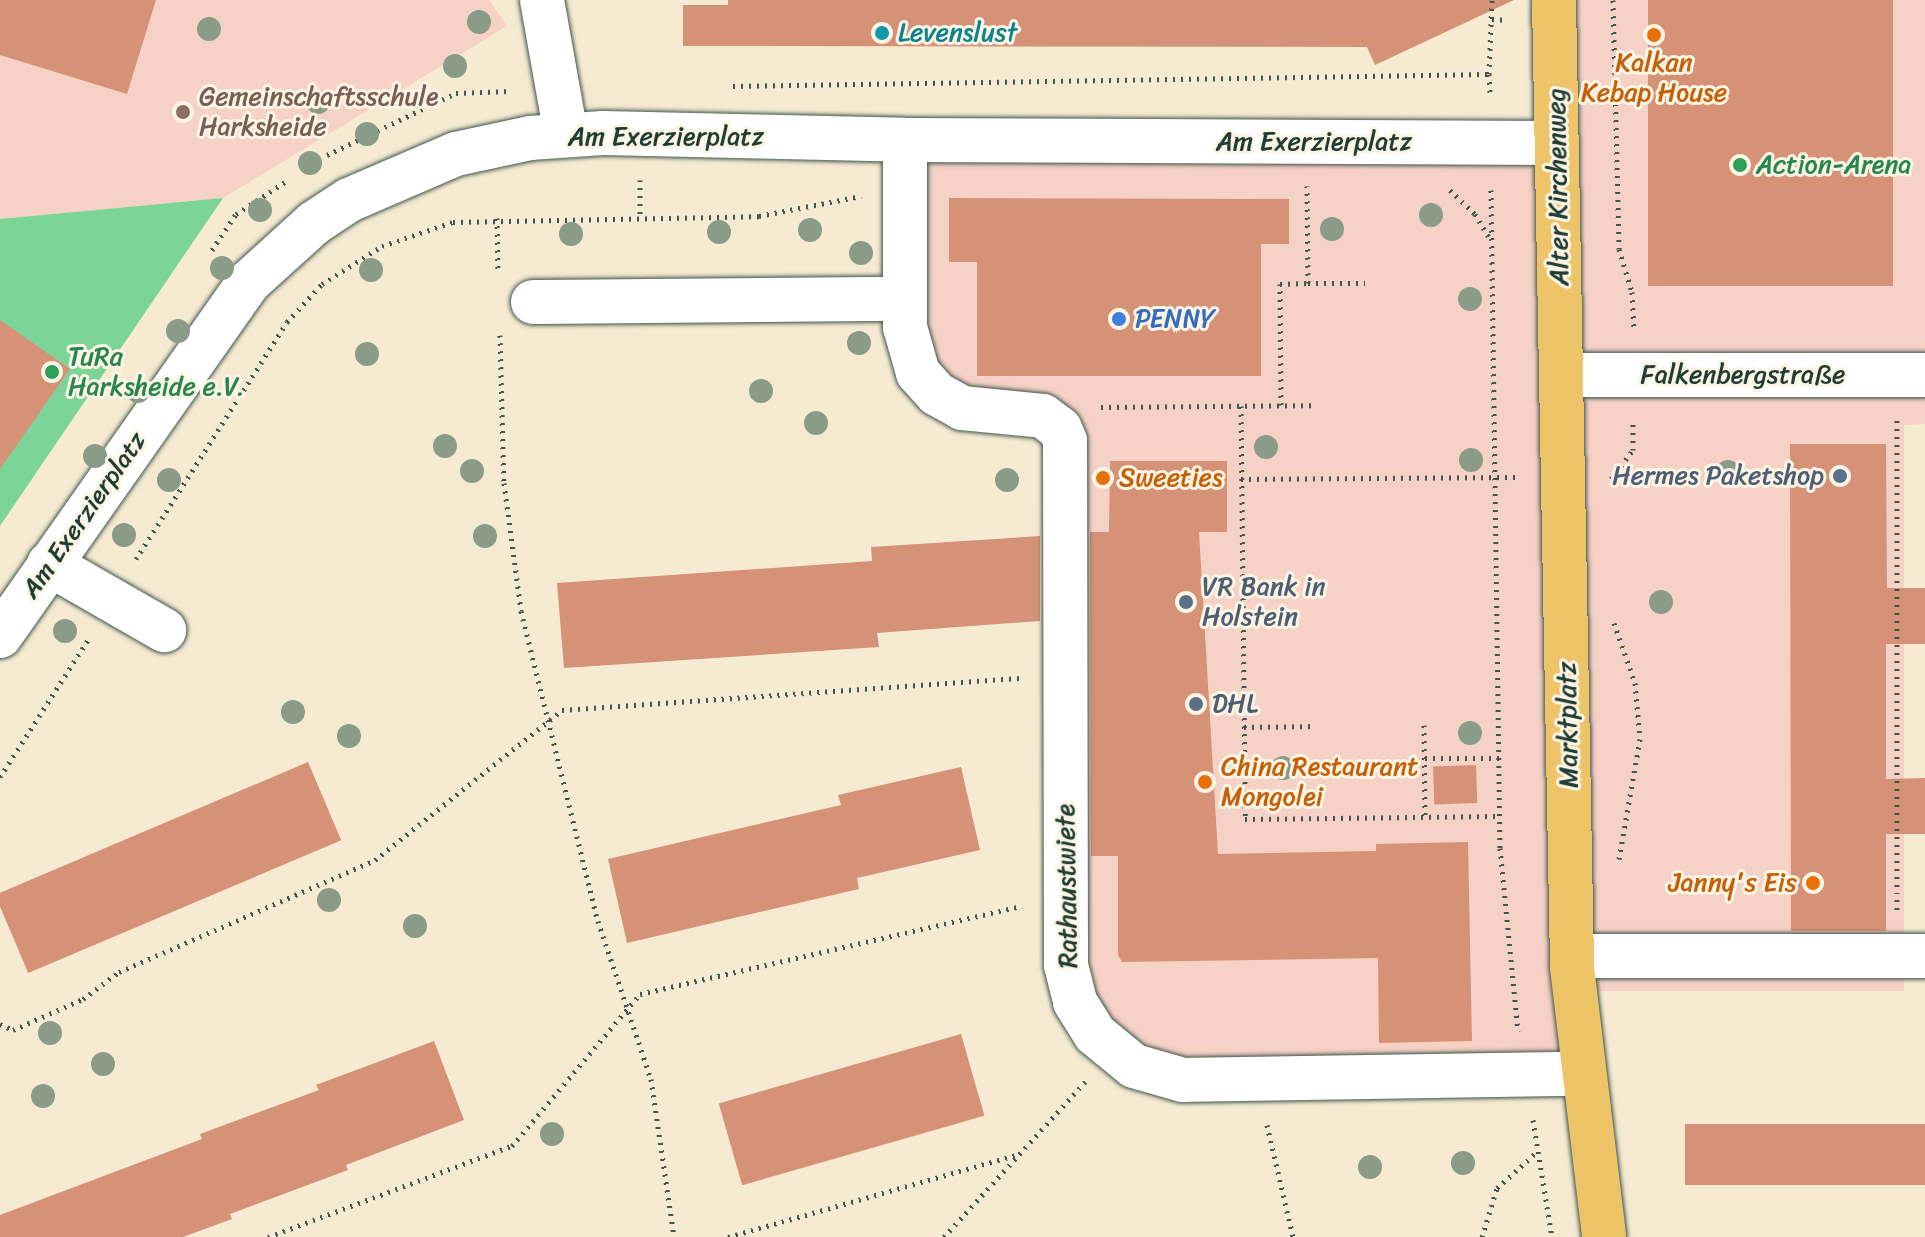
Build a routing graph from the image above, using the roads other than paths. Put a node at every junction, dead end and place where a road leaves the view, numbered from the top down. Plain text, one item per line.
1 (542, 0) edge
2 (1554, 0) edge
3 (566, 135) junction
4 (905, 140) junction
5 (1557, 143) junction
6 (905, 299) junction
7 (510, 303) road end
8 (1561, 375) junction
9 (1911, 375) edge
10 (49, 564) junction
11 (164, 630) dead end
12 (0, 636) edge
13 (1572, 956) junction
14 (1911, 956) edge
15 (1584, 1074) junction
16 (1604, 1237) edge

1 - 3 street
2 - 5 main road, Alter Kirchenweg
3 - 4 street, Am Exerzierplatz
3 - 10 street, Am Exerzierplatz
4 - 5 street, Am Exerzierplatz
4 - 6 street
5 - 8 main road, Alter Kirchenweg
6 - 7 street
6 - 15 street, Rathaustwiete
8 - 9 street, Falkenbergstraße
8 - 13 main road, Marktplatz
10 - 11 street
10 - 12 street, Am Exerzierplatz
13 - 14 street
13 - 15 main road, Marktplatz
15 - 16 main road, Marktplatz

